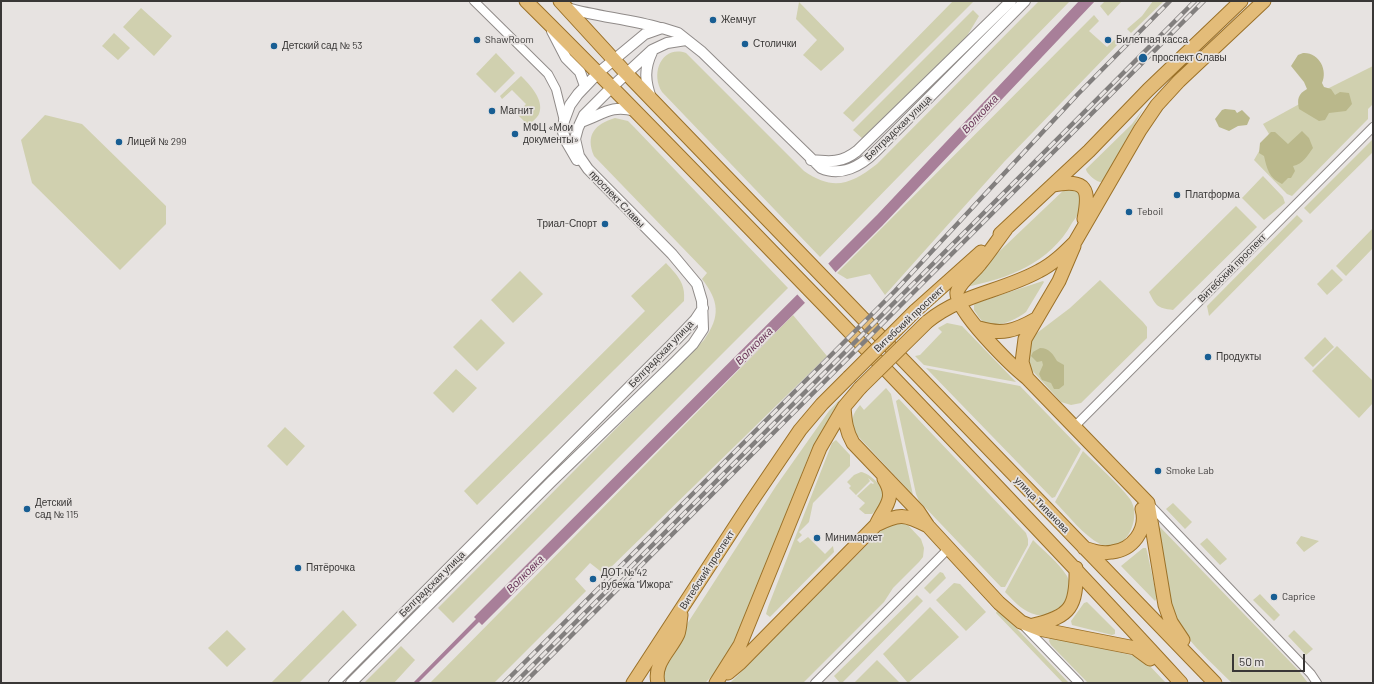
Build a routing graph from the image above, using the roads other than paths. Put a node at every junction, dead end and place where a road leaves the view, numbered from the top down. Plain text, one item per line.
1 (474, 1) edge
2 (526, 1) edge
3 (1010, 1) edge
4 (1025, 1) edge
5 (1241, 1) edge
6 (1264, 1) edge
7 (563, 5) edge
8 (549, 24) junction
9 (662, 28) junction
10 (686, 40) junction
11 (652, 50) junction
12 (614, 61) junction
13 (598, 73) junction
14 (626, 73) junction
15 (585, 86) junction
16 (612, 87) junction
17 (651, 99) junction
18 (570, 105) junction
19 (638, 112) junction
20 (583, 119) junction
21 (564, 121) junction
22 (1373, 127) edge
23 (811, 160) junction
24 (588, 169) junction
25 (1053, 184) junction
26 (1006, 229) junction
27 (1083, 229) junction
28 (1075, 242) junction
29 (958, 302) junction
30 (703, 308) junction
31 (1036, 319) junction
32 (979, 328) junction
33 (1027, 378) junction
34 (844, 407) junction
35 (1074, 427) junction
36 (878, 469) junction
37 (1142, 498) junction
38 (876, 525) junction
39 (928, 526) junction
40 (949, 548) junction
41 (1084, 548) junction
42 (1076, 568) junction
43 (682, 609) junction
44 (1027, 626) junction
45 (1203, 671) junction
46 (718, 681) edge
47 (334, 683) edge
48 (351, 683) edge
49 (633, 683) edge
50 (658, 683) edge
51 (815, 683) edge
52 (1079, 683) edge
53 (1172, 683) edge
54 (1181, 683) edge
55 (1215, 683) edge
56 (1317, 683) edge

1 - 21 street
2 - 8 main road
3 - 23 street, Белградская улица
4 - 23 street, Белградская улица
5 - 25 main road, Витебский проспект
6 - 27 main road, Витебский проспект
7 - 9 street
7 - 12 main road
8 - 13 main road
8 - 15 street
9 - 10 street
9 - 12 street
10 - 11 street, проспект Славы
10 - 23 street
11 - 14 street, проспект Славы
11 - 17 street
12 - 13 street
12 - 14 main road
13 - 15 street
13 - 16 main road
14 - 16 street, проспект Славы
14 - 17 main road
15 - 18 street
16 - 19 main road
16 - 20 street, проспект Славы
17 - 41 main road, улица Типанова
18 - 20 street
18 - 21 street
19 - 20 street
19 - 42 main road, улица Типанова
20 - 24 street, проспект Славы
21 - 24 street
22 - 35 street, Витебский проспект
24 - 30 street, проспект Славы
25 - 26 main road, Витебский проспект
25 - 27 main road
26 - 29 main road
26 - 43 main road, Витебский проспект, bridge
27 - 28 main road, Витебский проспект
28 - 29 main road, Витебский проспект
28 - 31 main road
29 - 32 main road
29 - 34 main road, Витебский проспект, bridge
30 - 47 street, Белградская улица
30 - 48 street, Белградская улица
31 - 32 main road
31 - 33 main road
32 - 33 main road
33 - 35 main road
34 - 36 main road
34 - 46 main road, Витебский проспект
35 - 37 main road
36 - 38 main road
36 - 39 main road
37 - 41 main road
37 - 45 main road
37 - 56 street
38 - 39 main road
38 - 46 main road
39 - 40 main road
40 - 44 main road
40 - 51 street
41 - 45 main road, улица Типанова
42 - 44 main road
42 - 54 main road, улица Типанова
43 - 49 main road, Витебский проспект
43 - 50 main road
44 - 52 street
44 - 53 main road
45 - 55 main road, улица Типанова

